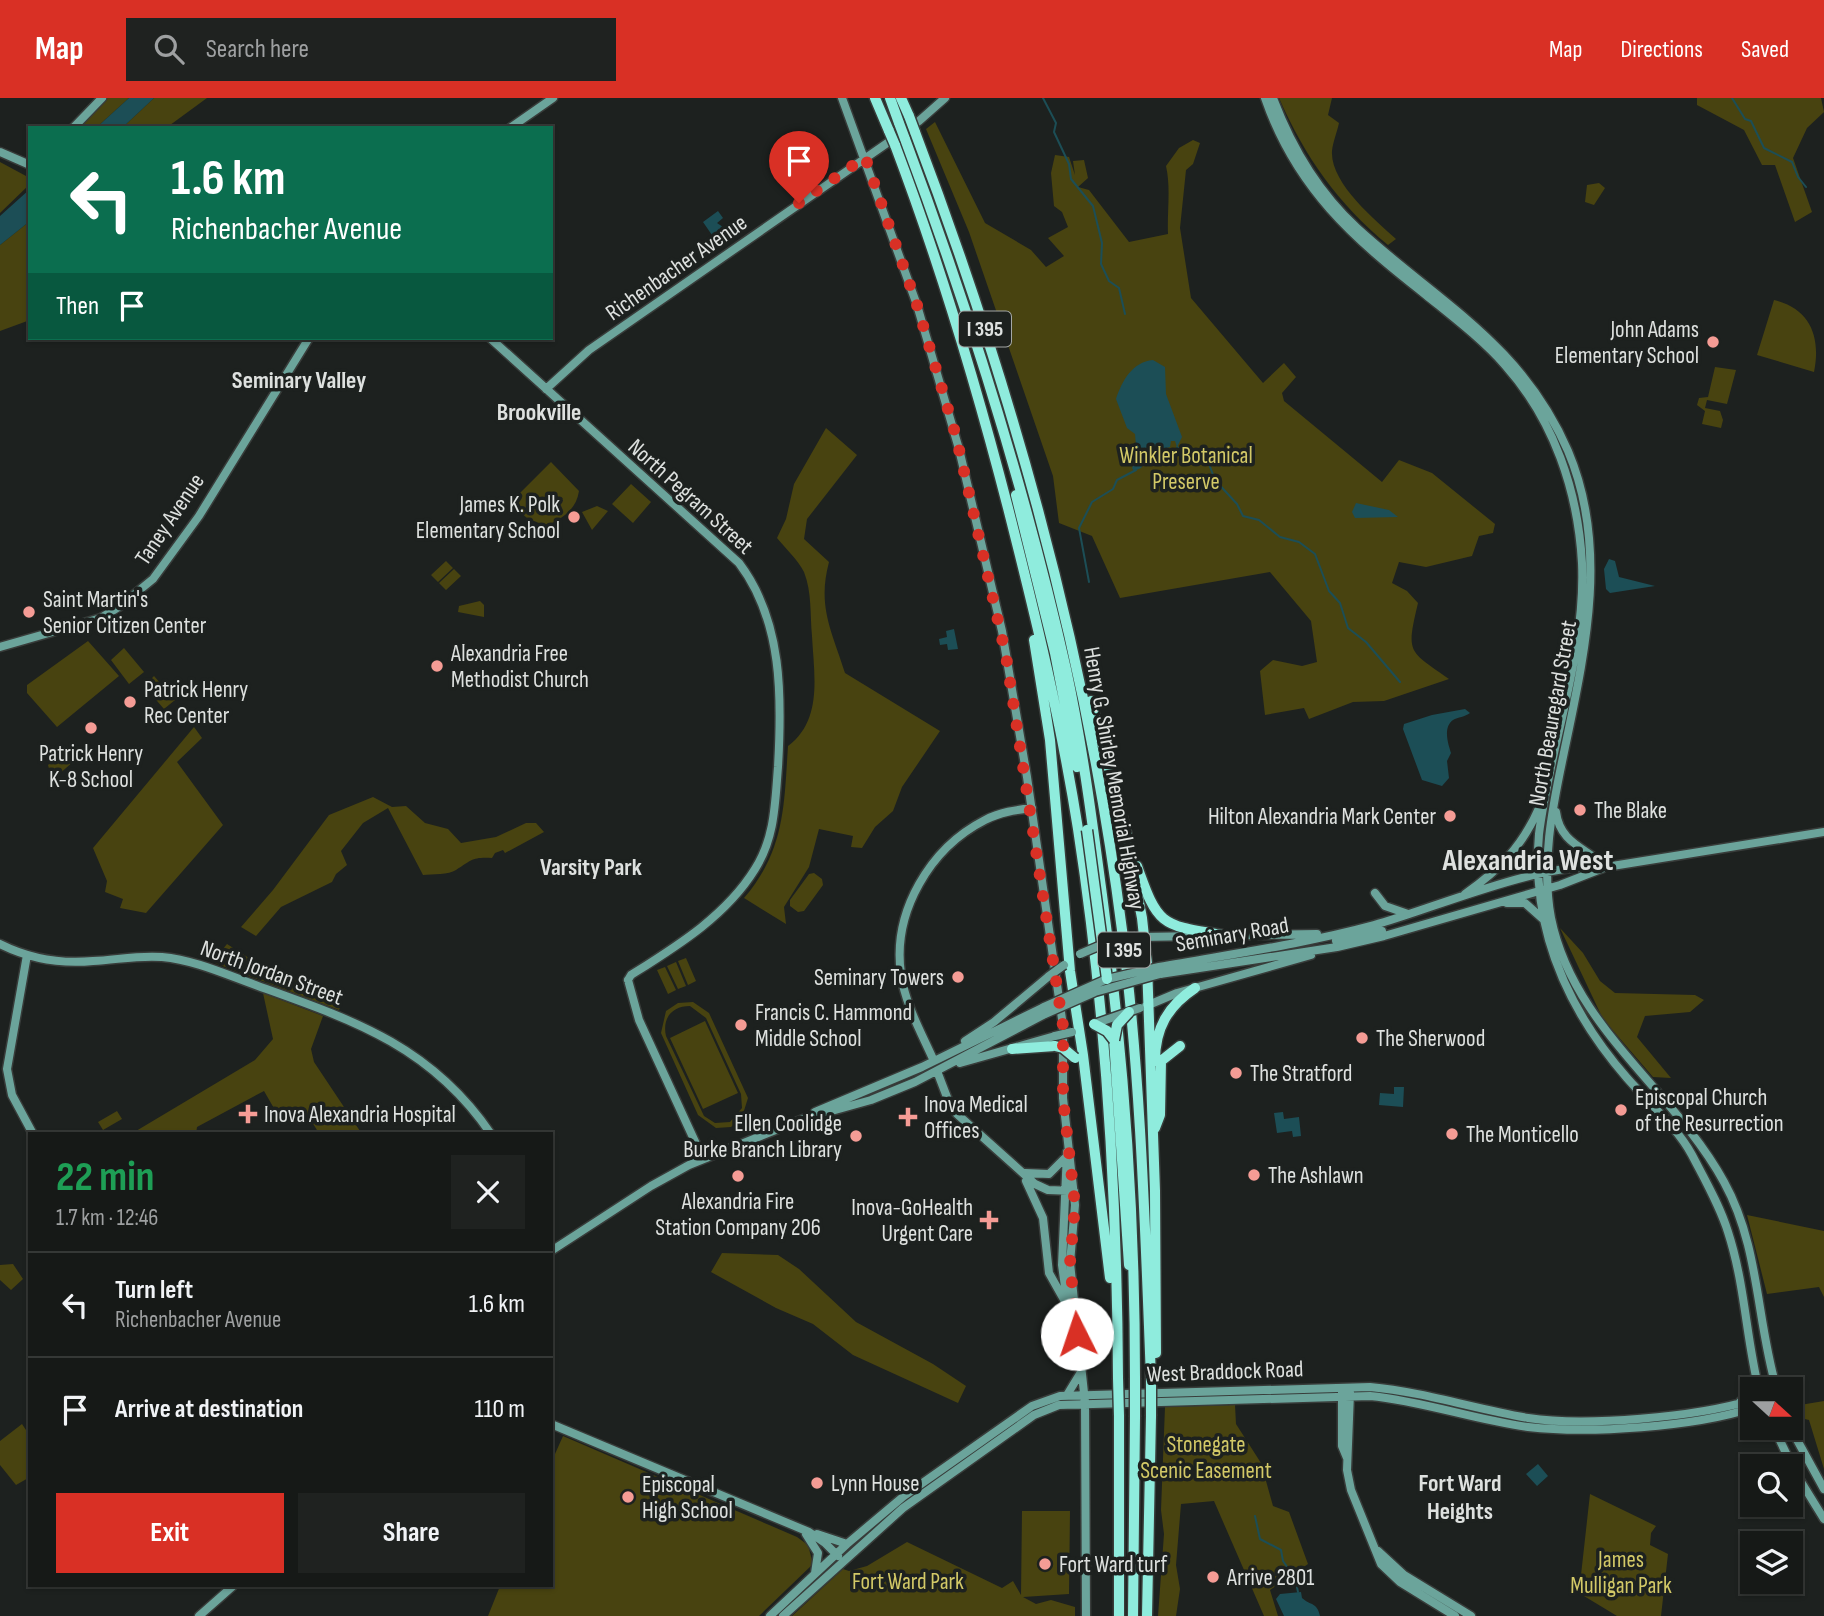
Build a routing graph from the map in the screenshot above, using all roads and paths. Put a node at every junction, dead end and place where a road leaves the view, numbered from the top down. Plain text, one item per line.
1 (102, 98) edge
2 (552, 98) edge
3 (842, 98) edge
4 (875, 98) edge
5 (890, 98) edge
6 (901, 98) edge
7 (945, 98) edge
8 (1265, 98) edge
9 (1273, 98) edge
10 (904, 119) junction
11 (75, 126) edge
12 (513, 126) edge
13 (0, 152) edge
14 (865, 157) junction
15 (28, 164) edge
16 (308, 340) edge
17 (492, 340) edge
18 (978, 342) junction
19 (547, 388) junction
20 (1045, 529) junction
21 (1020, 557) junction
22 (0, 647) edge
23 (1545, 795) junction
24 (1554, 800) junction
25 (1032, 808) junction
26 (1125, 830) junction
27 (1824, 832) edge
28 (1601, 866) junction
29 (1542, 875) junction
30 (1545, 887) junction
31 (1374, 893) dead end
32 (1459, 898) junction
33 (1469, 910) junction
34 (1408, 914) junction
35 (1543, 919) junction
36 (1382, 931) dead end
37 (1337, 933) junction
38 (1222, 935) junction
39 (1140, 937) junction
40 (0, 944) edge
41 (1337, 947) junction
42 (26, 955) junction
43 (1243, 960) junction
44 (1067, 963) junction
45 (1160, 971) junction
46 (1107, 983) junction
47 (1195, 988) junction
48 (1144, 1006) junction
49 (1045, 1010) junction
50 (1129, 1012) junction
51 (1094, 1024) junction
52 (1076, 1031) junction
53 (1114, 1040) junction
54 (1055, 1041) junction
55 (1180, 1046) dead end
56 (1012, 1049) joint
57 (930, 1062) junction
58 (937, 1070) junction
59 (834, 1107) junction
60 (1091, 1122) junction
61 (32, 1132) edge
62 (489, 1132) edge
63 (1153, 1135) junction
64 (1067, 1149) junction
65 (703, 1159) junction
66 (1020, 1172) junction
67 (1028, 1184) junction
68 (1070, 1191) junction
69 (553, 1248) edge
70 (1047, 1265) junction
71 (1066, 1266) junction
72 (1118, 1320) junction
73 (1075, 1321) junction
74 (1135, 1349) junction
75 (1754, 1368) junction
76 (1082, 1369) junction
77 (1153, 1377) junction
78 (1756, 1377) edge
79 (1774, 1377) edge
80 (1346, 1391) junction
81 (1067, 1395) junction
82 (1084, 1398) junction
83 (1740, 1406) edge
84 (1733, 1410) junction
85 (1740, 1410) edge
86 (553, 1425) edge
87 (1780, 1440) edge
88 (1797, 1440) edge
89 (1824, 1489) edge
90 (1824, 1519) edge
91 (805, 1531) junction
92 (847, 1544) junction
93 (1378, 1552) junction
94 (839, 1557) junction
95 (815, 1574) junction
96 (232, 1587) edge
97 (199, 1616) edge
98 (770, 1616) edge
99 (783, 1616) edge
100 (1086, 1616) edge
101 (1119, 1616) edge
102 (1133, 1616) edge
103 (1147, 1616) edge
104 (1455, 1616) edge
105 (1472, 1616) edge

1 - 11 main road
2 - 12 main road
3 - 14 main road
4 - 21 highway, Henry G. Shirley Memorial Highway / I 395, bridge
5 - 10 highway
6 - 10 highway, Henry G. Shirley Memorial Highway / I 395
7 - 14 main road, Richenbacher Avenue
8 - 23 main road, North Beauregard Street
9 - 24 main road, North Beauregard Street
10 - 18 highway, bridge
10 - 20 highway, Henry G. Shirley Memorial Highway / I 395, bridge
13 - 15 main road
14 - 19 main road, Richenbacher Avenue
14 - 25 main road
16 - 22 main road, Taney Avenue
17 - 19 main road, North Pegram Street
18 - 46 highway, bridge
18 - 74 highway
19 - 65 main road, North Pegram Street
20 - 26 highway
20 - 77 highway, Henry G. Shirley Memorial Highway / I 395
21 - 44 highway
21 - 72 highway, Henry G. Shirley Memorial Highway / I 395
23 - 29 main road, North Beauregard Street
23 - 32 main road
24 - 28 main road
24 - 29 main road, North Beauregard Street
25 - 57 main road
25 - 64 main road
26 - 38 highway
26 - 39 highway
27 - 28 main road, Seminary Road
28 - 29 main road, Seminary Road
28 - 30 main road, Seminary Road
29 - 30 main road, North Beauregard Street
29 - 32 main road, Seminary Road
30 - 33 main road, Seminary Road
30 - 35 main road, North Beauregard Street
30 - 79 main road, North Beauregard Street
31 - 34 main road
32 - 34 main road, Seminary Road
33 - 35 main road
33 - 41 main road, Seminary Road
34 - 37 main road, Seminary Road
35 - 75 main road, North Beauregard Street
36 - 43 main road
37 - 38 main road
37 - 45 main road, Seminary Road
38 - 39 main road
39 - 44 main road, bridge
39 - 48 highway
40 - 42 main road, North Jordan Street
41 - 43 main road, Seminary Road
41 - 47 main road
42 - 61 main road
42 - 62 main road, North Jordan Street
43 - 45 main road, Seminary Road
44 - 52 highway
44 - 57 main road, bridge
45 - 46 main road, Seminary Road, bridge
46 - 49 main road, Seminary Road, bridge
47 - 48 main road
47 - 63 highway
48 - 50 main road, bridge
48 - 63 highway
49 - 57 main road, Seminary Road
49 - 58 main road, Seminary Road
50 - 51 main road, bridge
50 - 53 highway, bridge
51 - 52 main road
51 - 53 highway, bridge
52 - 54 main road, bridge
52 - 60 highway
53 - 74 highway
54 - 56 highway
54 - 60 highway, bridge
55 - 63 highway
56 - 58 main road
57 - 59 main road, Seminary Road
58 - 59 main road, Seminary Road
58 - 66 main road
59 - 65 main road, Seminary Road
60 - 72 highway
63 - 77 highway
64 - 66 main road
64 - 68 main road
65 - 69 main road, Seminary Road
66 - 67 main road
66 - 68 main road
67 - 68 main road
67 - 70 main road
68 - 71 main road
70 - 71 main road
70 - 73 main road
71 - 73 main road
72 - 101 highway, Henry G. Shirley Memorial Highway / I 395, bridge
73 - 76 main road
74 - 102 highway, bridge
75 - 78 main road, North Beauregard Street
75 - 84 main road
76 - 81 main road
76 - 82 main road
77 - 103 highway, bridge
80 - 82 main road, West Braddock Road
80 - 84 main road, West Braddock Road
80 - 93 main road
81 - 82 main road, West Braddock Road
81 - 92 main road, West Braddock Road
82 - 94 main road, West Braddock Road
82 - 100 main road
83 - 84 main road, West Braddock Road
84 - 85 main road
86 - 91 main road
87 - 90 main road
88 - 89 main road
91 - 92 main road
91 - 94 main road
91 - 95 main road
92 - 94 main road, West Braddock Road
93 - 104 main road
93 - 105 main road
94 - 95 main road, West Braddock Road
94 - 99 main road, West Braddock Road
95 - 98 main road, West Braddock Road
96 - 97 main road

